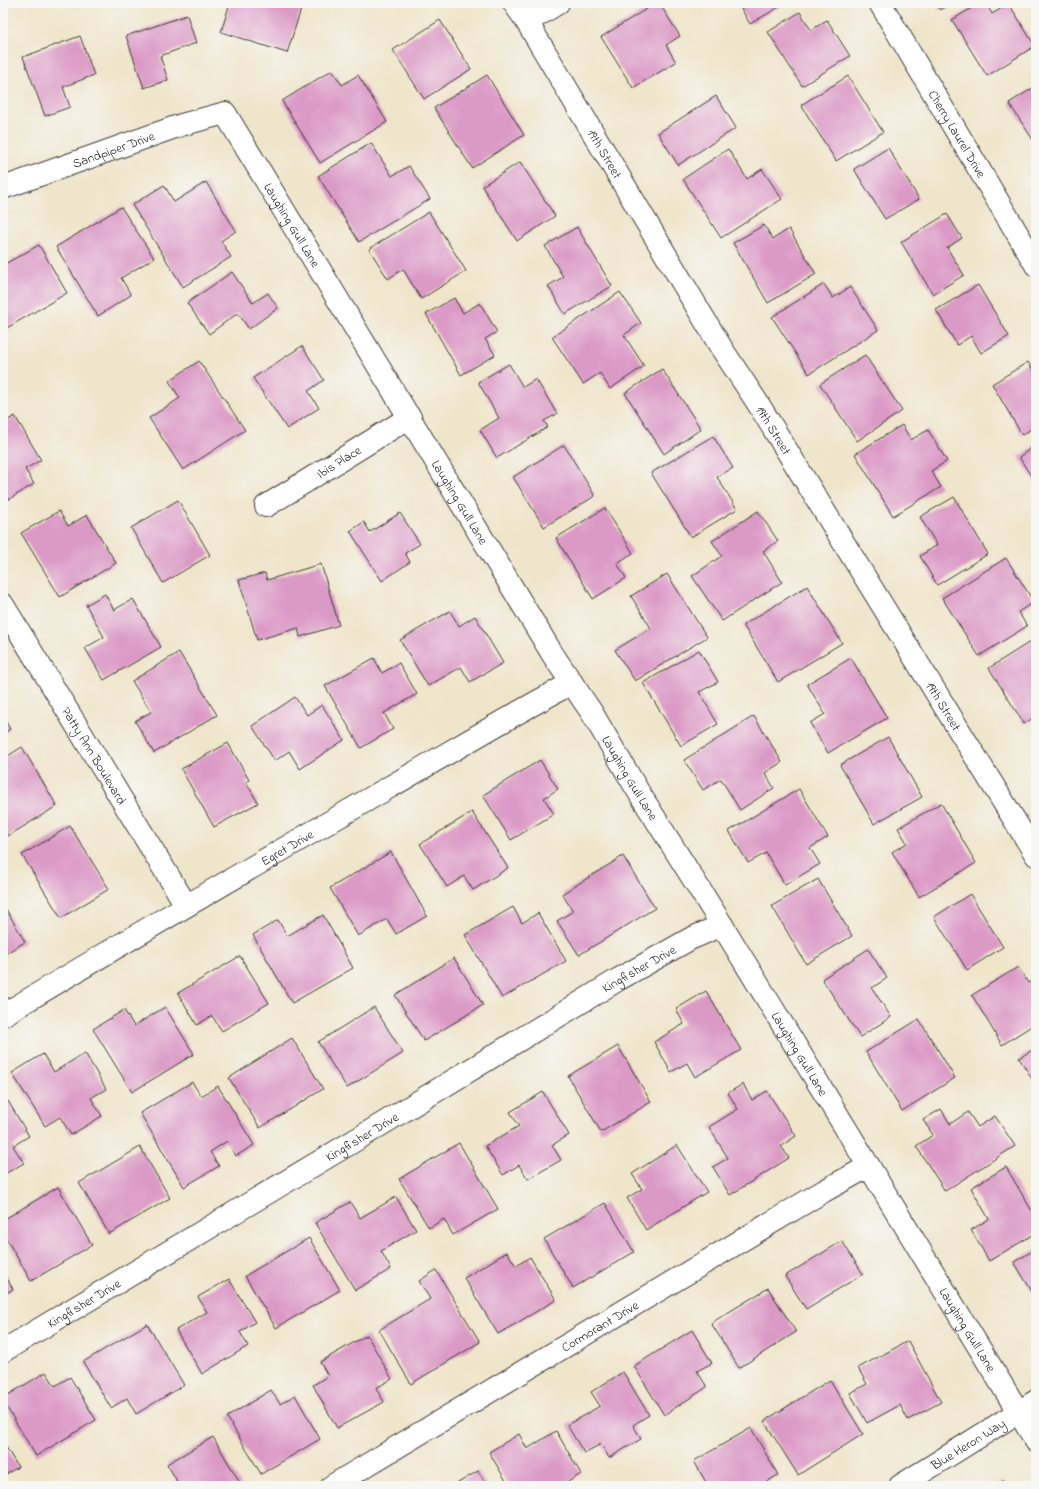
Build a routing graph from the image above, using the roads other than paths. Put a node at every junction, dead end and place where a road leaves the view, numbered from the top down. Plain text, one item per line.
1 (514, 3) edge
2 (558, 3) edge
3 (880, 3) edge
4 (527, 22) junction
5 (225, 113) joint
6 (3, 188) edge
7 (1036, 265) edge
8 (410, 417) junction
9 (266, 506) dead end
10 (3, 605) edge
11 (572, 683) junction
12 (1036, 855) edge
13 (186, 905) junction
14 (722, 925) junction
15 (3, 1015) edge
16 (869, 1166) junction
17 (3, 1351) edge
18 (1036, 1401) edge
19 (1018, 1412) junction
20 (1036, 1441) edge
21 (332, 1486) edge
22 (900, 1486) edge

1 - 4 street, 19th Street
2 - 4 street
3 - 7 street, Cherry Laurel Drive
4 - 12 street, 19th Street
5 - 6 street, Sandpiper Drive
5 - 8 street, Laughing Gull Lane
8 - 9 street, Ibis Place
8 - 11 street, Laughing Gull Lane
10 - 13 street, Patty Ann Boulevard
11 - 13 street, Egret Drive
11 - 14 street, Laughing Gull Lane
13 - 15 street, Egret Drive
14 - 16 street, Laughing Gull Lane
14 - 17 street, Kingfisher Drive
16 - 19 street, Laughing Gull Lane
16 - 21 street, Cormorant Drive
18 - 19 street, Blue Heron Way
19 - 20 street, Laughing Gull Lane
19 - 22 street, Blue Heron Way

